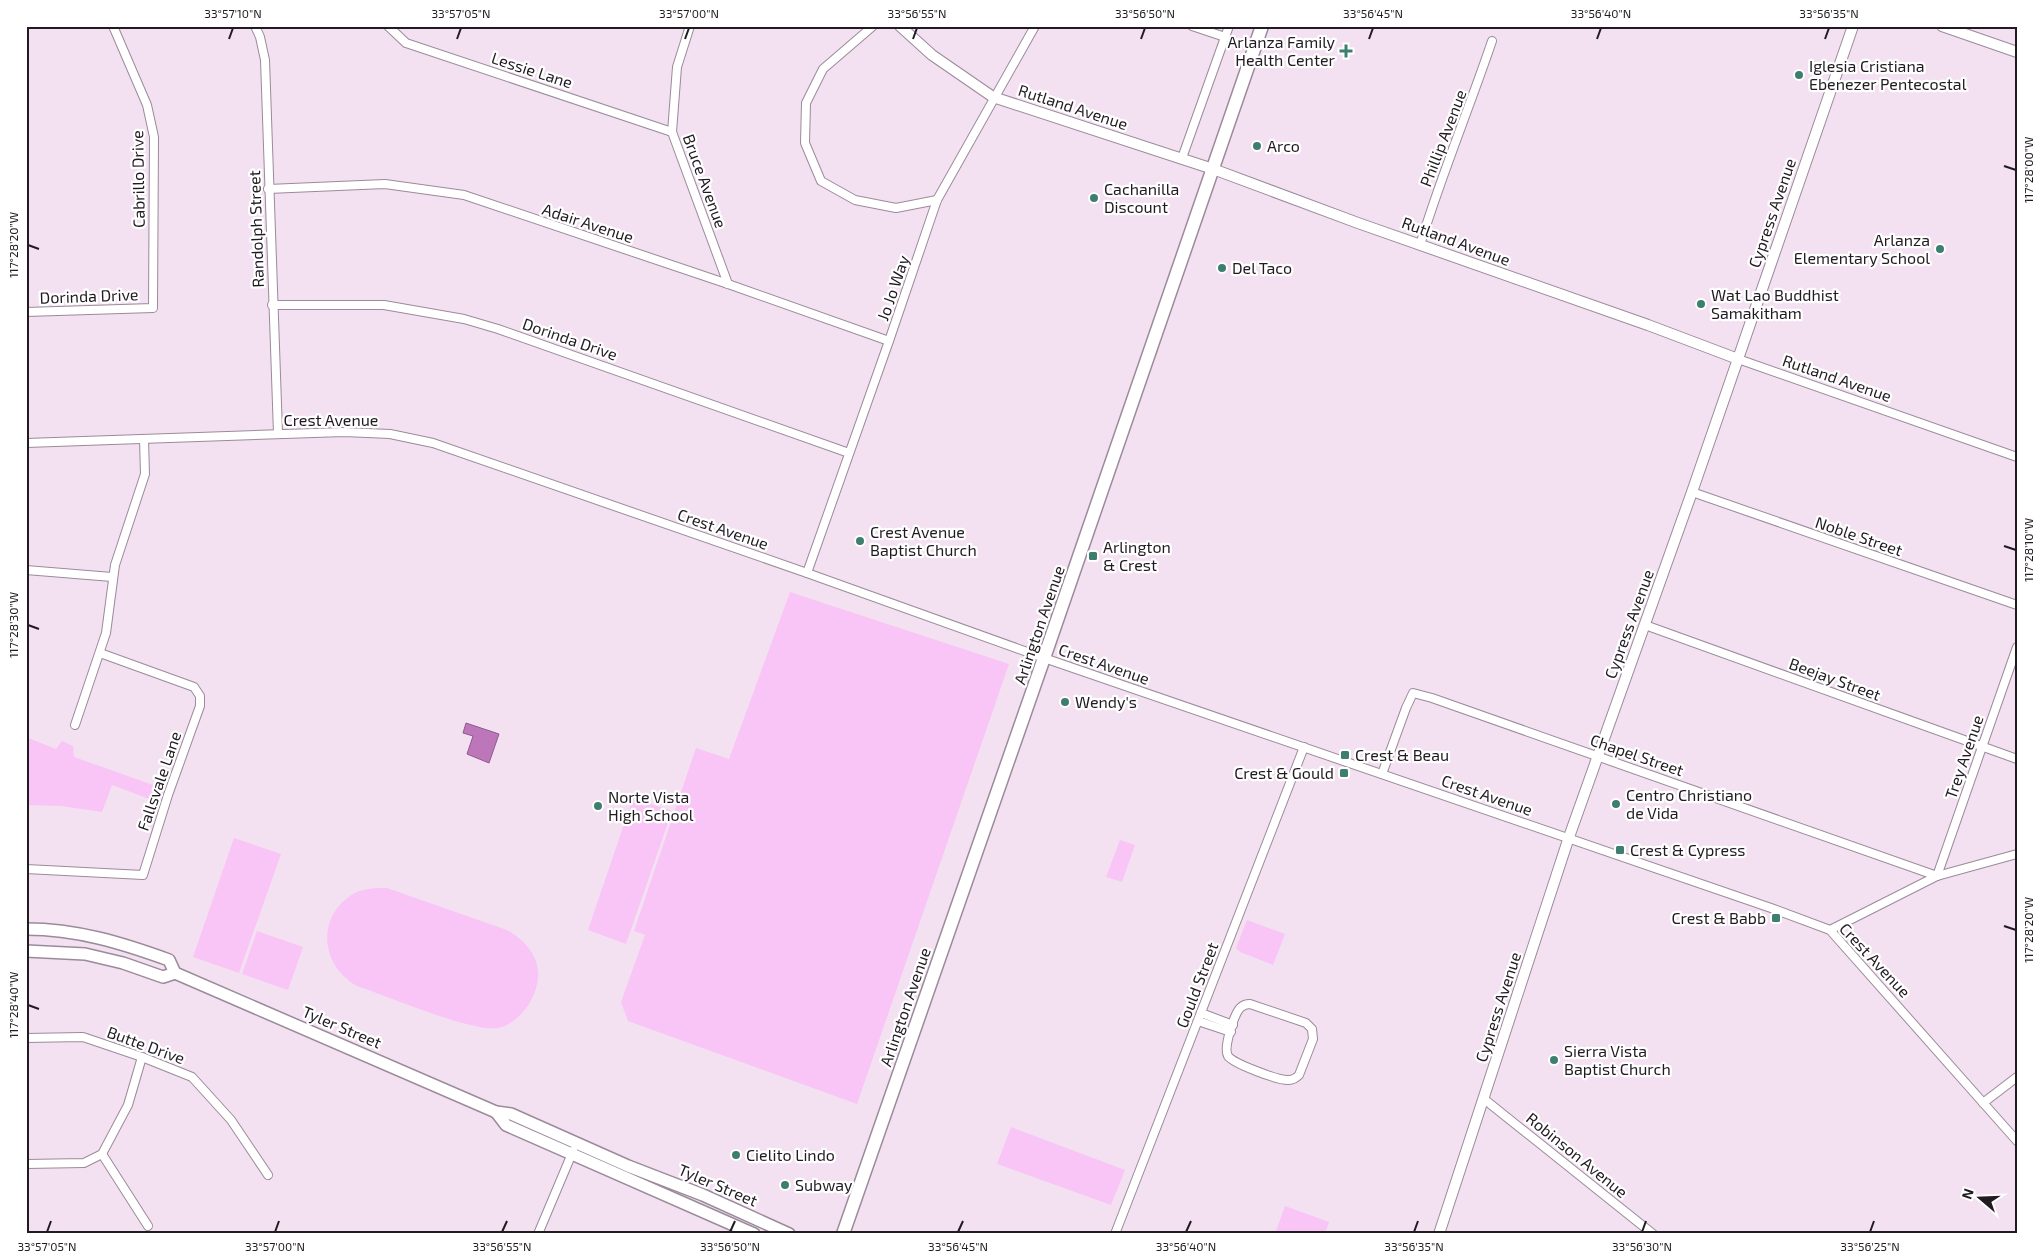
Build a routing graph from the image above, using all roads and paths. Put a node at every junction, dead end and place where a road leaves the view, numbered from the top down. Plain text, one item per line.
1 (113, 26) edge
2 (255, 26) edge
3 (388, 26) edge
4 (690, 26) edge
5 (872, 26) edge
6 (900, 26) edge
7 (1035, 26) edge
8 (1192, 26) edge
9 (1229, 26) edge
10 (1262, 26) edge
11 (1853, 26) edge
12 (1942, 26) edge
13 (1225, 37) junction
14 (1492, 41) dead end
15 (2017, 52) edge
16 (993, 97) junction
17 (672, 132) junction
18 (1182, 158) junction
19 (1213, 169) junction
20 (268, 189) junction
21 (936, 200) junction
22 (1420, 245) junction
23 (728, 284) junction
24 (272, 305) junction
25 (153, 308) joint
26 (26, 312) edge
27 (889, 342) junction
28 (1738, 359) junction
29 (278, 433) junction
30 (144, 439) junction
31 (26, 442) edge
32 (848, 453) junction
33 (2017, 457) edge
34 (1692, 492) junction
35 (26, 570) edge
36 (807, 573) junction
37 (112, 577) junction
38 (2017, 606) edge
39 (1645, 625) junction
40 (2017, 647) edge
41 (100, 653) junction
42 (1044, 658) junction
43 (75, 725) dead end
44 (1983, 746) junction
45 (1304, 747) junction
46 (1598, 756) junction
47 (2017, 759) edge
48 (1382, 774) junction
49 (1568, 837) junction
50 (2016, 856) edge
51 (26, 869) edge
52 (1936, 876) junction
53 (26, 929) edge
54 (1830, 930) junction
55 (26, 951) edge
56 (175, 973) junction
57 (1199, 1017) junction
58 (1232, 1028) junction
59 (26, 1038) edge
60 (142, 1057) junction
61 (2017, 1078) edge
62 (1484, 1099) junction
63 (1983, 1103) junction
64 (2017, 1141) edge
65 (574, 1148) junction
66 (102, 1154) junction
67 (26, 1164) edge
68 (268, 1175) dead end
69 (148, 1226) dead end
70 (538, 1234) edge
71 (754, 1234) edge
72 (789, 1234) edge
73 (843, 1234) edge
74 (1115, 1234) edge
75 (1439, 1234) edge
76 (1653, 1234) edge

1 - 25 street, Cabrillo Drive
2 - 20 street, Randolph Street
3 - 17 street, Lessie Lane
4 - 17 street, Bruce Avenue
5 - 21 street
6 - 16 street, Rutland Avenue
7 - 16 street, Jo Jo Way
8 - 13 street
9 - 13 street
10 - 19 main road, Arlington Avenue
11 - 28 street, Cypress Avenue
12 - 15 street
13 - 18 street
14 - 22 street, Phillip Avenue
16 - 18 street, Rutland Avenue
16 - 21 street, Jo Jo Way
17 - 23 street, Bruce Avenue
18 - 19 street, Rutland Avenue
19 - 22 street, Rutland Avenue
19 - 42 main road, Arlington Avenue
20 - 23 street, Adair Avenue
20 - 24 street, Randolph Street
21 - 27 street, Jo Jo Way
22 - 28 street, Rutland Avenue
23 - 27 street, Adair Avenue
24 - 29 street, Randolph Street
24 - 32 street, Dorinda Drive
25 - 26 street, Dorinda Drive
27 - 32 street, Jo Jo Way
28 - 33 street, Rutland Avenue
28 - 34 street, Cypress Avenue
29 - 30 street, Crest Avenue
29 - 36 street, Crest Avenue
30 - 31 street, Crest Avenue
30 - 37 street
32 - 36 street, Jo Jo Way
34 - 38 street, Noble Street
34 - 39 street, Cypress Avenue
35 - 37 street
36 - 42 street, Crest Avenue
37 - 41 street
39 - 44 street, Beejay Street
39 - 46 street, Cypress Avenue
40 - 44 street, Trey Avenue
41 - 43 street
41 - 51 street, Fallsvale Lane
42 - 45 street, Crest Avenue
42 - 73 main road, Arlington Avenue
44 - 47 street, Beejay Street
44 - 52 street, Trey Avenue
45 - 48 street, Crest Avenue
45 - 57 street, Gould Street
46 - 48 street, Chapel Street
46 - 49 street, Cypress Avenue
46 - 52 street, Chapel Street
48 - 49 street, Crest Avenue
49 - 54 street, Crest Avenue
49 - 62 street, Cypress Avenue
50 - 52 street
52 - 54 street
53 - 56 main road, Tyler Street
54 - 63 street, Crest Avenue
55 - 56 main road, Tyler Street
56 - 65 main road, Tyler Street
57 - 58 street
57 - 74 street, Gould Street
58 - 58 street
59 - 60 street, Butte Drive
60 - 66 street
60 - 68 street, Butte Drive
61 - 63 street
62 - 75 street, Cypress Avenue
62 - 76 street, Robinson Avenue
63 - 64 street, Crest Avenue
65 - 70 street
65 - 71 main road, Tyler Street
65 - 72 main road, Tyler Street
66 - 67 street
66 - 69 street

